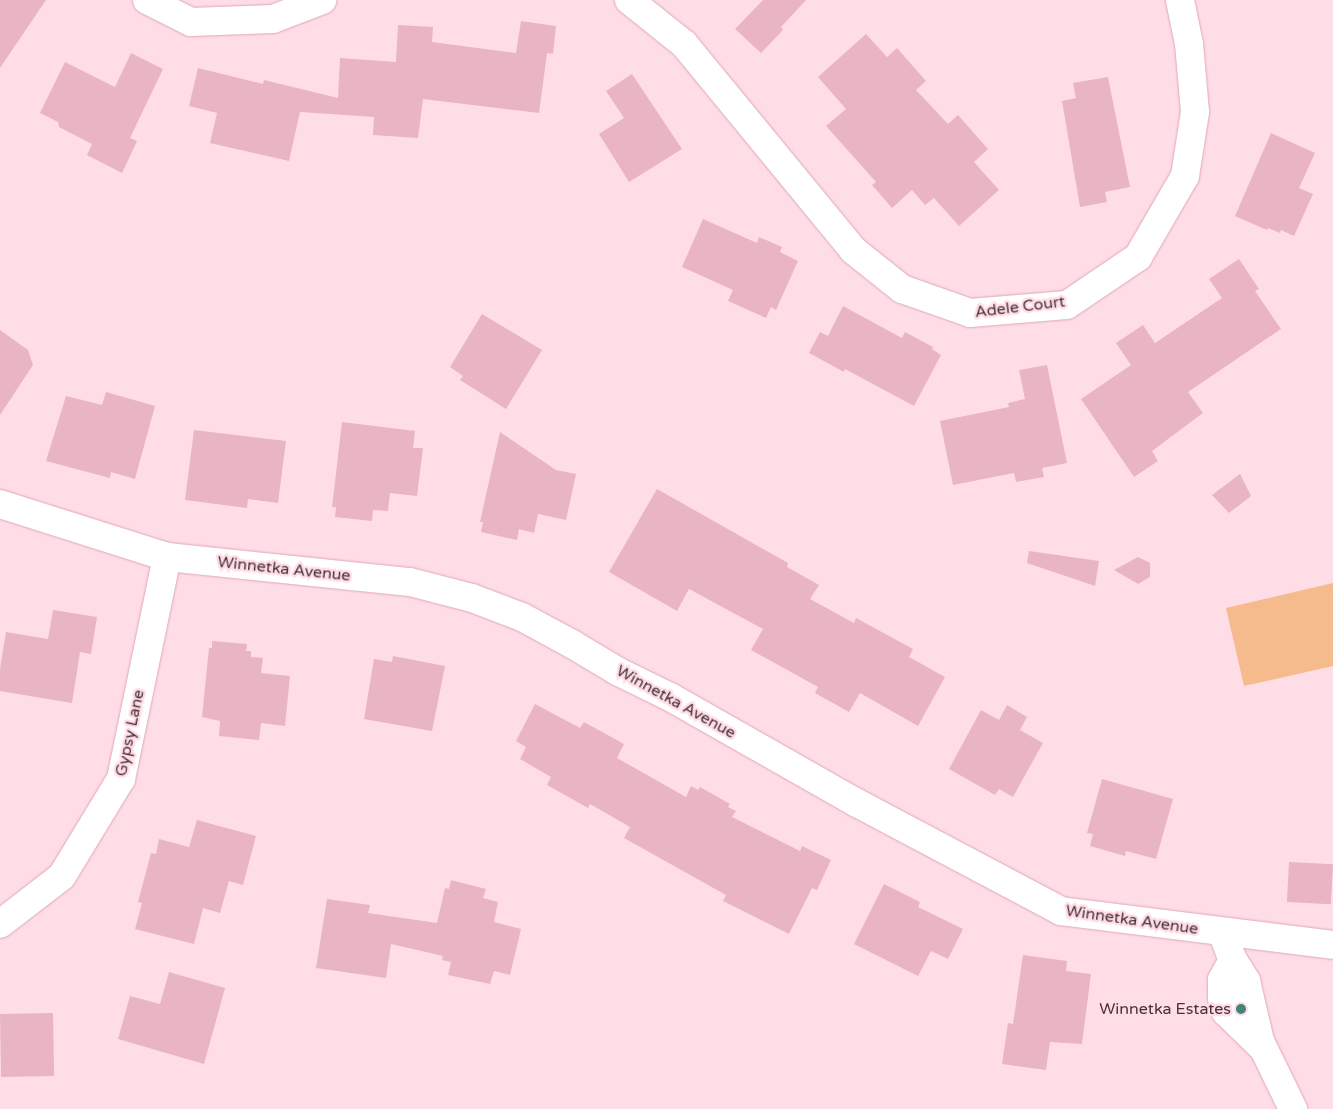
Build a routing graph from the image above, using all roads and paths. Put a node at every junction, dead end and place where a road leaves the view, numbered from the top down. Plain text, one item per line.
1 (147, 0) edge
2 (322, 0) edge
3 (629, 0) edge
4 (1180, 0) edge
5 (0, 504) edge
6 (166, 558) junction
7 (0, 924) edge
8 (1222, 932) junction
9 (1333, 945) edge
10 (1293, 1109) edge

1 - 2 street
3 - 4 street, Adele Court
5 - 6 street, Winnetka Avenue
6 - 7 street, Gypsy Lane
6 - 8 street, Winnetka Avenue
8 - 9 street, Winnetka Avenue
8 - 10 street

